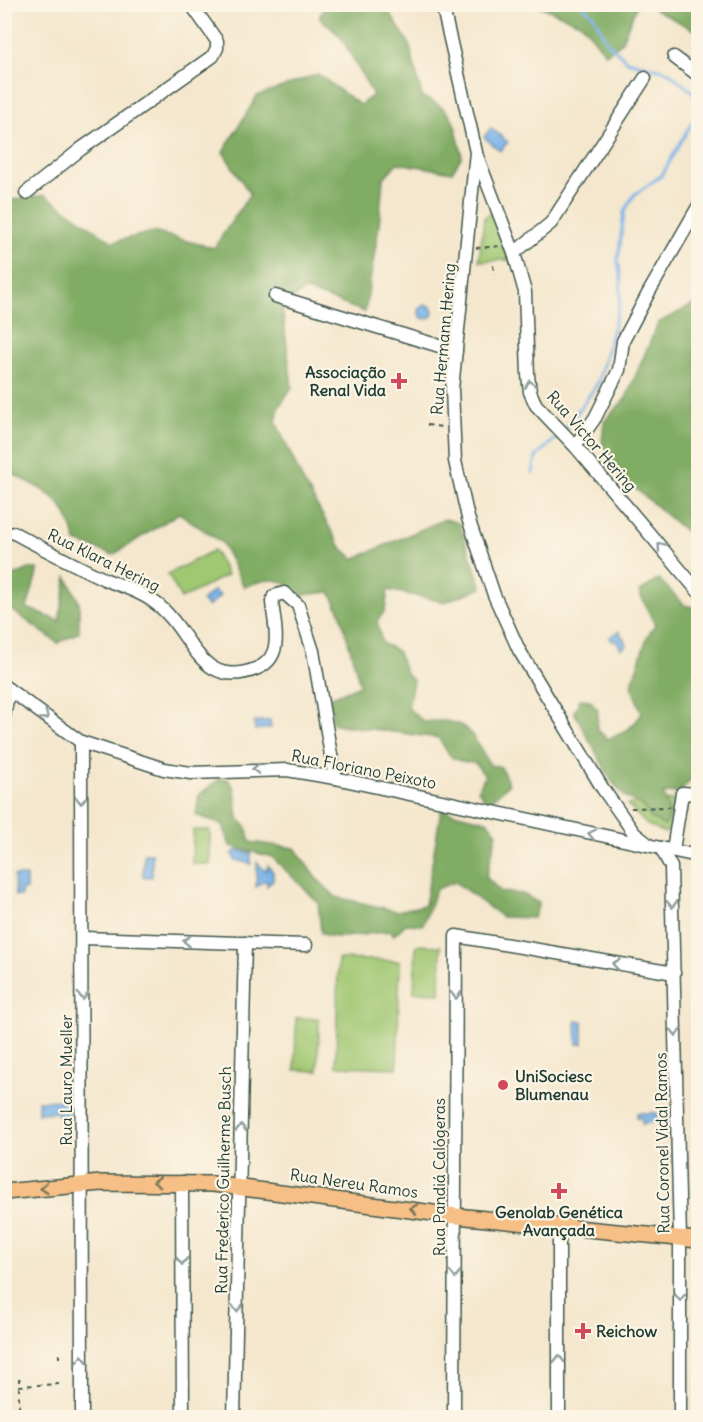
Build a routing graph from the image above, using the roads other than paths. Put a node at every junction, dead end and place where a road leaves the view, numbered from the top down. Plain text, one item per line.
1 (191, 4) edge
2 (442, 4) edge
3 (674, 57) dead end
4 (699, 75) edge
5 (645, 78) dead end
6 (476, 152) junction
7 (26, 193) dead end
8 (699, 207) edge
9 (471, 208) junction
10 (498, 208) junction
11 (699, 228) edge
12 (684, 235) junction
13 (513, 249) junction
14 (275, 296) dead end
15 (456, 351) junction
16 (575, 446) junction
17 (14, 533) dead end
18 (699, 591) edge
19 (7, 688) edge
20 (4, 716) edge
21 (81, 742) junction
22 (335, 778) junction
23 (699, 794) edge
24 (661, 848) junction
25 (696, 855) edge
26 (671, 867) junction
27 (83, 938) junction
28 (245, 943) junction
29 (306, 945) dead end
30 (674, 973) junction
31 (182, 1182) junction
32 (83, 1185) junction
33 (240, 1186) junction
34 (4, 1192) edge
35 (456, 1216) junction
36 (559, 1226) junction
37 (680, 1239) junction
38 (699, 1240) edge
39 (82, 1418) edge
40 (183, 1418) edge
41 (234, 1418) edge
42 (454, 1418) edge
43 (559, 1418) edge
44 (680, 1418) edge

1 - 7 street
2 - 6 street, Rua Hermann Hering
3 - 4 street
5 - 13 street
6 - 9 street, Rua Hermann Hering
6 - 10 street, Rua Victor Hering
8 - 12 street
9 - 10 street
9 - 15 street, Rua Hermann Hering
10 - 13 street, Rua Victor Hering
11 - 12 street
12 - 16 street
16 -> 13 street, Rua Victor Hering
14 - 15 street
15 - 24 street, Rua Hermann Hering
18 -> 16 street, Rua Victor Hering
17 - 22 street, Rua Klara Hering
19 - 20 street
19 -> 21 street, Rua Floriano Peixoto
22 -> 21 street, Rua Floriano Peixoto
21 -> 27 street, Rua Lauro Mueller
24 -> 22 street, Rua Floriano Peixoto
23 - 24 street
24 - 25 street, Rua Floriano Peixoto
24 - 26 street, Rua Coronel Vidal Ramos
25 - 26 street
26 -> 30 street, Rua Coronel Vidal Ramos
28 -> 27 street
27 -> 32 street, Rua Lauro Mueller
28 - 29 street
33 -> 28 street, Rua Frederico Guilherme Busch
30 -> 35 street, Rua Pandiá Calógeras
30 -> 37 street, Rua Coronel Vidal Ramos
31 -> 32 main road, Rua Nereu Ramos
31 - 33 main road, Rua Nereu Ramos
31 -> 40 street
32 -> 34 main road, Rua Nereu Ramos
39 -> 32 street, Rua Lauro Mueller
35 -> 33 main road, Rua Nereu Ramos
33 -> 41 street, Rua Frederico Guilherme Busch
35 - 36 main road, Rua Nereu Ramos
35 -> 42 street, Rua Pandiá Calógeras
36 - 37 main road, Rua Nereu Ramos
43 -> 36 street
37 - 38 main road, Rua Nereu Ramos
37 -> 44 street, Rua Coronel Vidal Ramos

